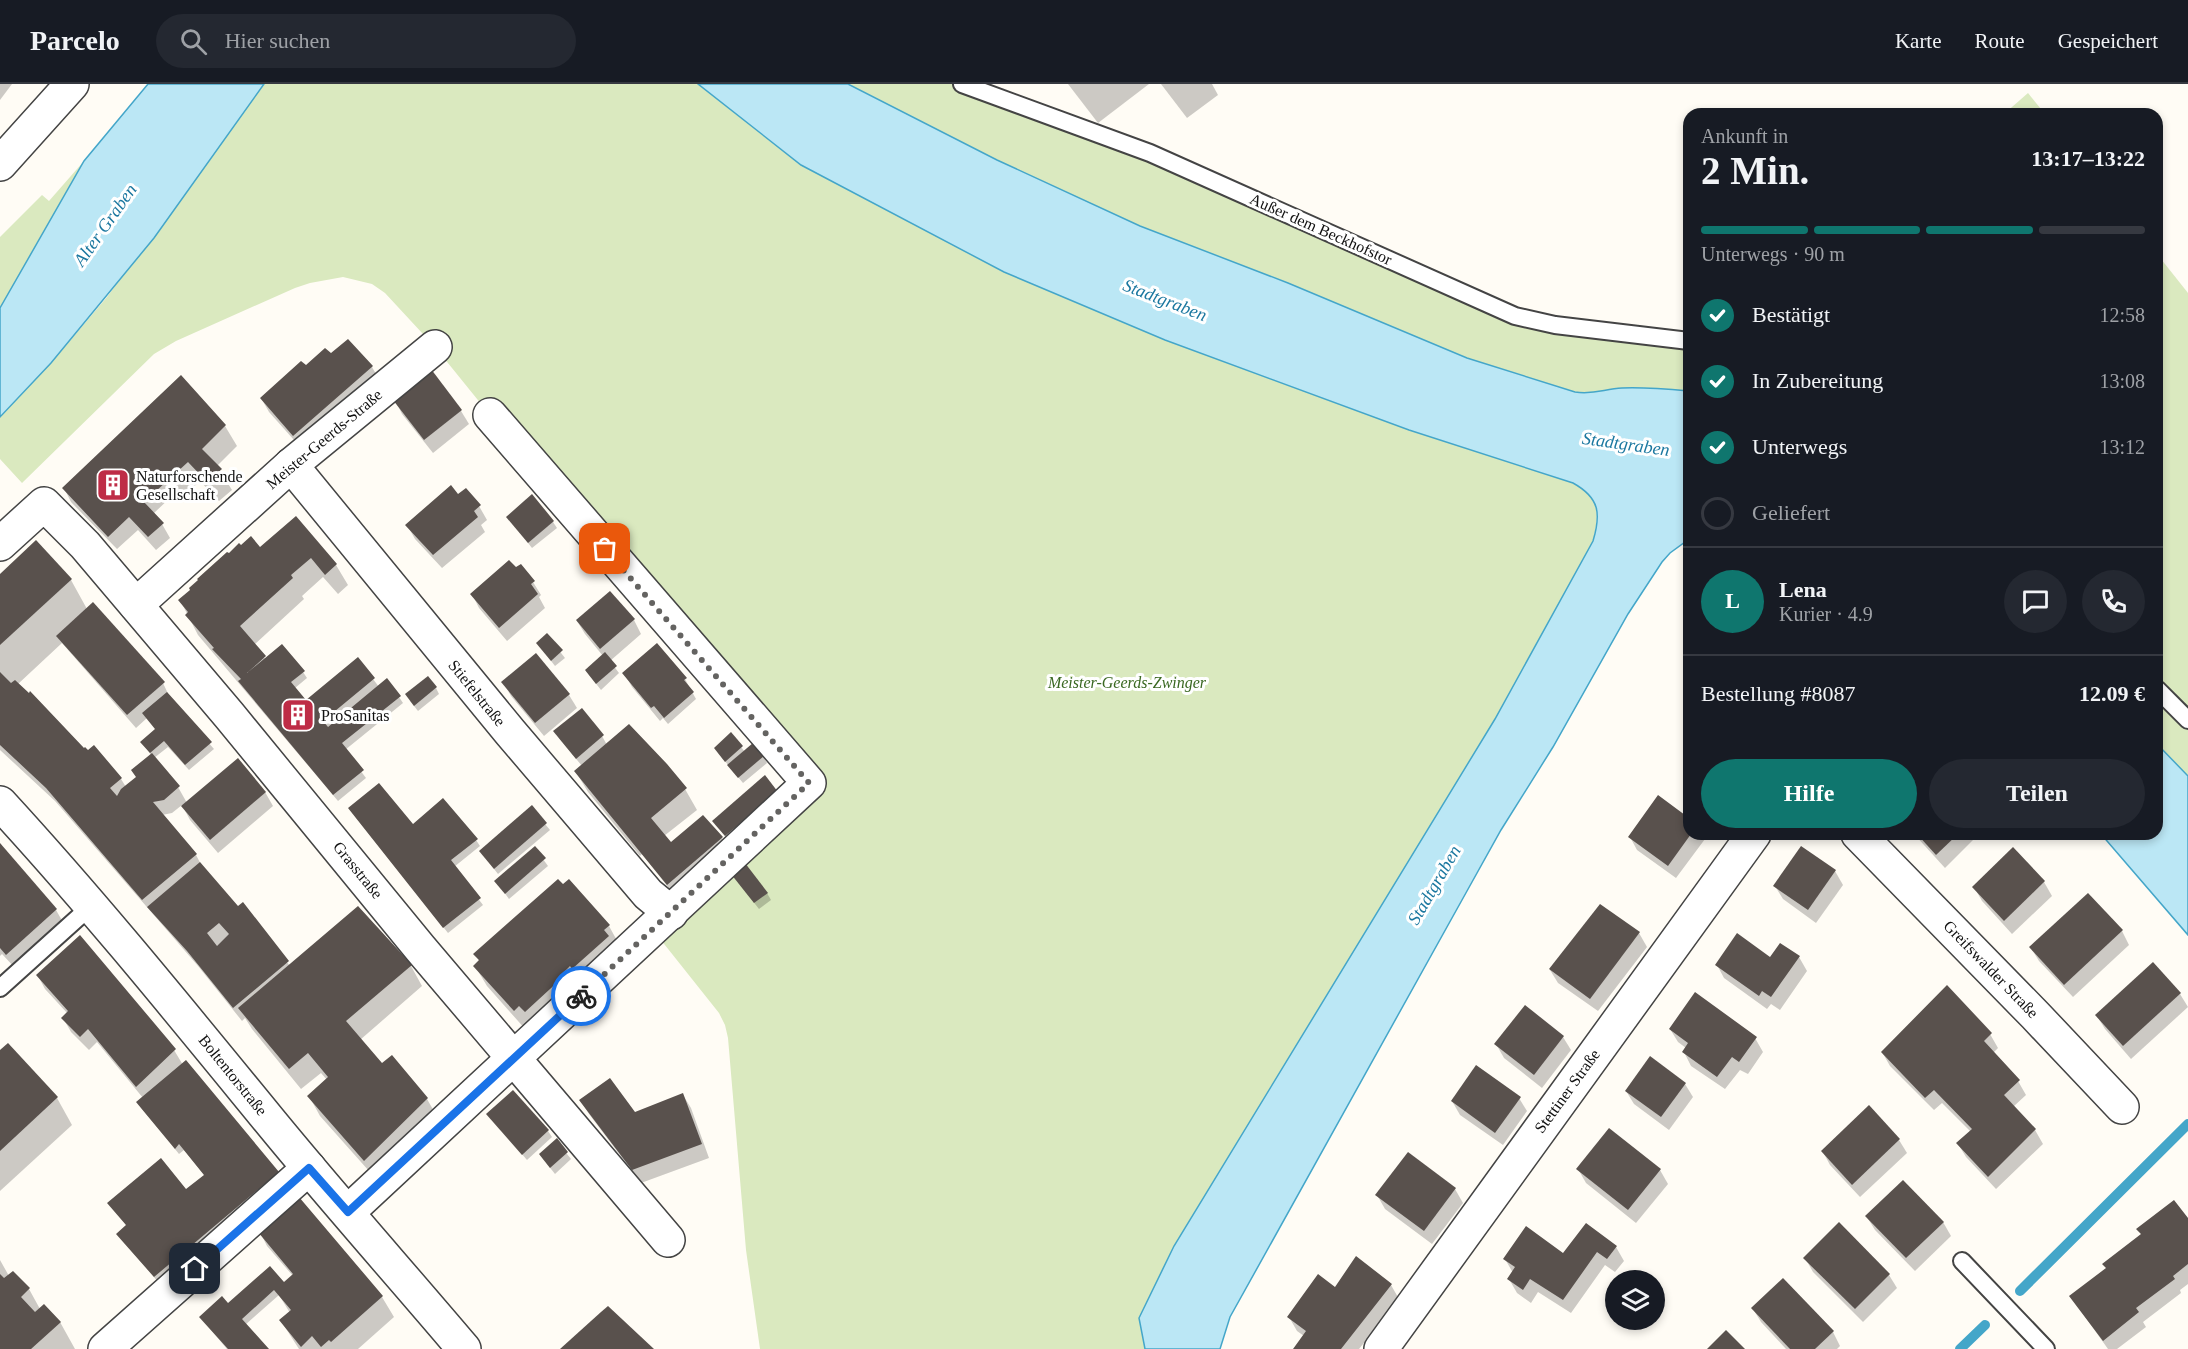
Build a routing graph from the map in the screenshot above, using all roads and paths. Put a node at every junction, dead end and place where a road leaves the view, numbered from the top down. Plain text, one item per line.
1 (72, 84) edge
2 (962, 84) edge
3 (0, 164) edge
4 (1683, 340) edge
5 (435, 347) dead end
6 (490, 415) dead end
7 (291, 465) junction
8 (0, 544) edge
9 (136, 605) junction
10 (2163, 695) edge
11 (2188, 720) edge
12 (0, 803) edge
13 (1750, 840) edge
14 (1864, 840) edge
15 (92, 906) junction
16 (671, 913) junction
17 (0, 988) edge
18 (514, 1058) junction
19 (2122, 1107) dead end
20 (309, 1168) junction
21 (348, 1212) junction
22 (668, 1240) dead end
23 (1962, 1261) dead end
24 (105, 1349) edge
25 (464, 1349) edge
26 (1381, 1349) edge
27 (2046, 1349) edge

1 - 3 street
2 - 4 lane, Außer dem Beckhofstor
5 - 7 street, Meister-Geerds-Straße
6 - 16 street
7 - 9 street, Meister-Geerds-Straße
7 - 16 street, Stiefelstraße
8 - 9 street, Grasstraße
9 - 18 street, Grasstraße
10 - 11 lane
12 - 15 street, Boltentorstraße
13 - 26 street, Stettiner Straße
14 - 19 street, Greifswalder Straße
15 - 17 lane
15 - 20 street, Boltentorstraße
16 - 18 street
18 - 21 street
18 - 22 street, Grasstraße
20 - 21 street, Boltentorstraße
20 - 24 street
21 - 25 street, Boltentorstraße
23 - 27 lane

